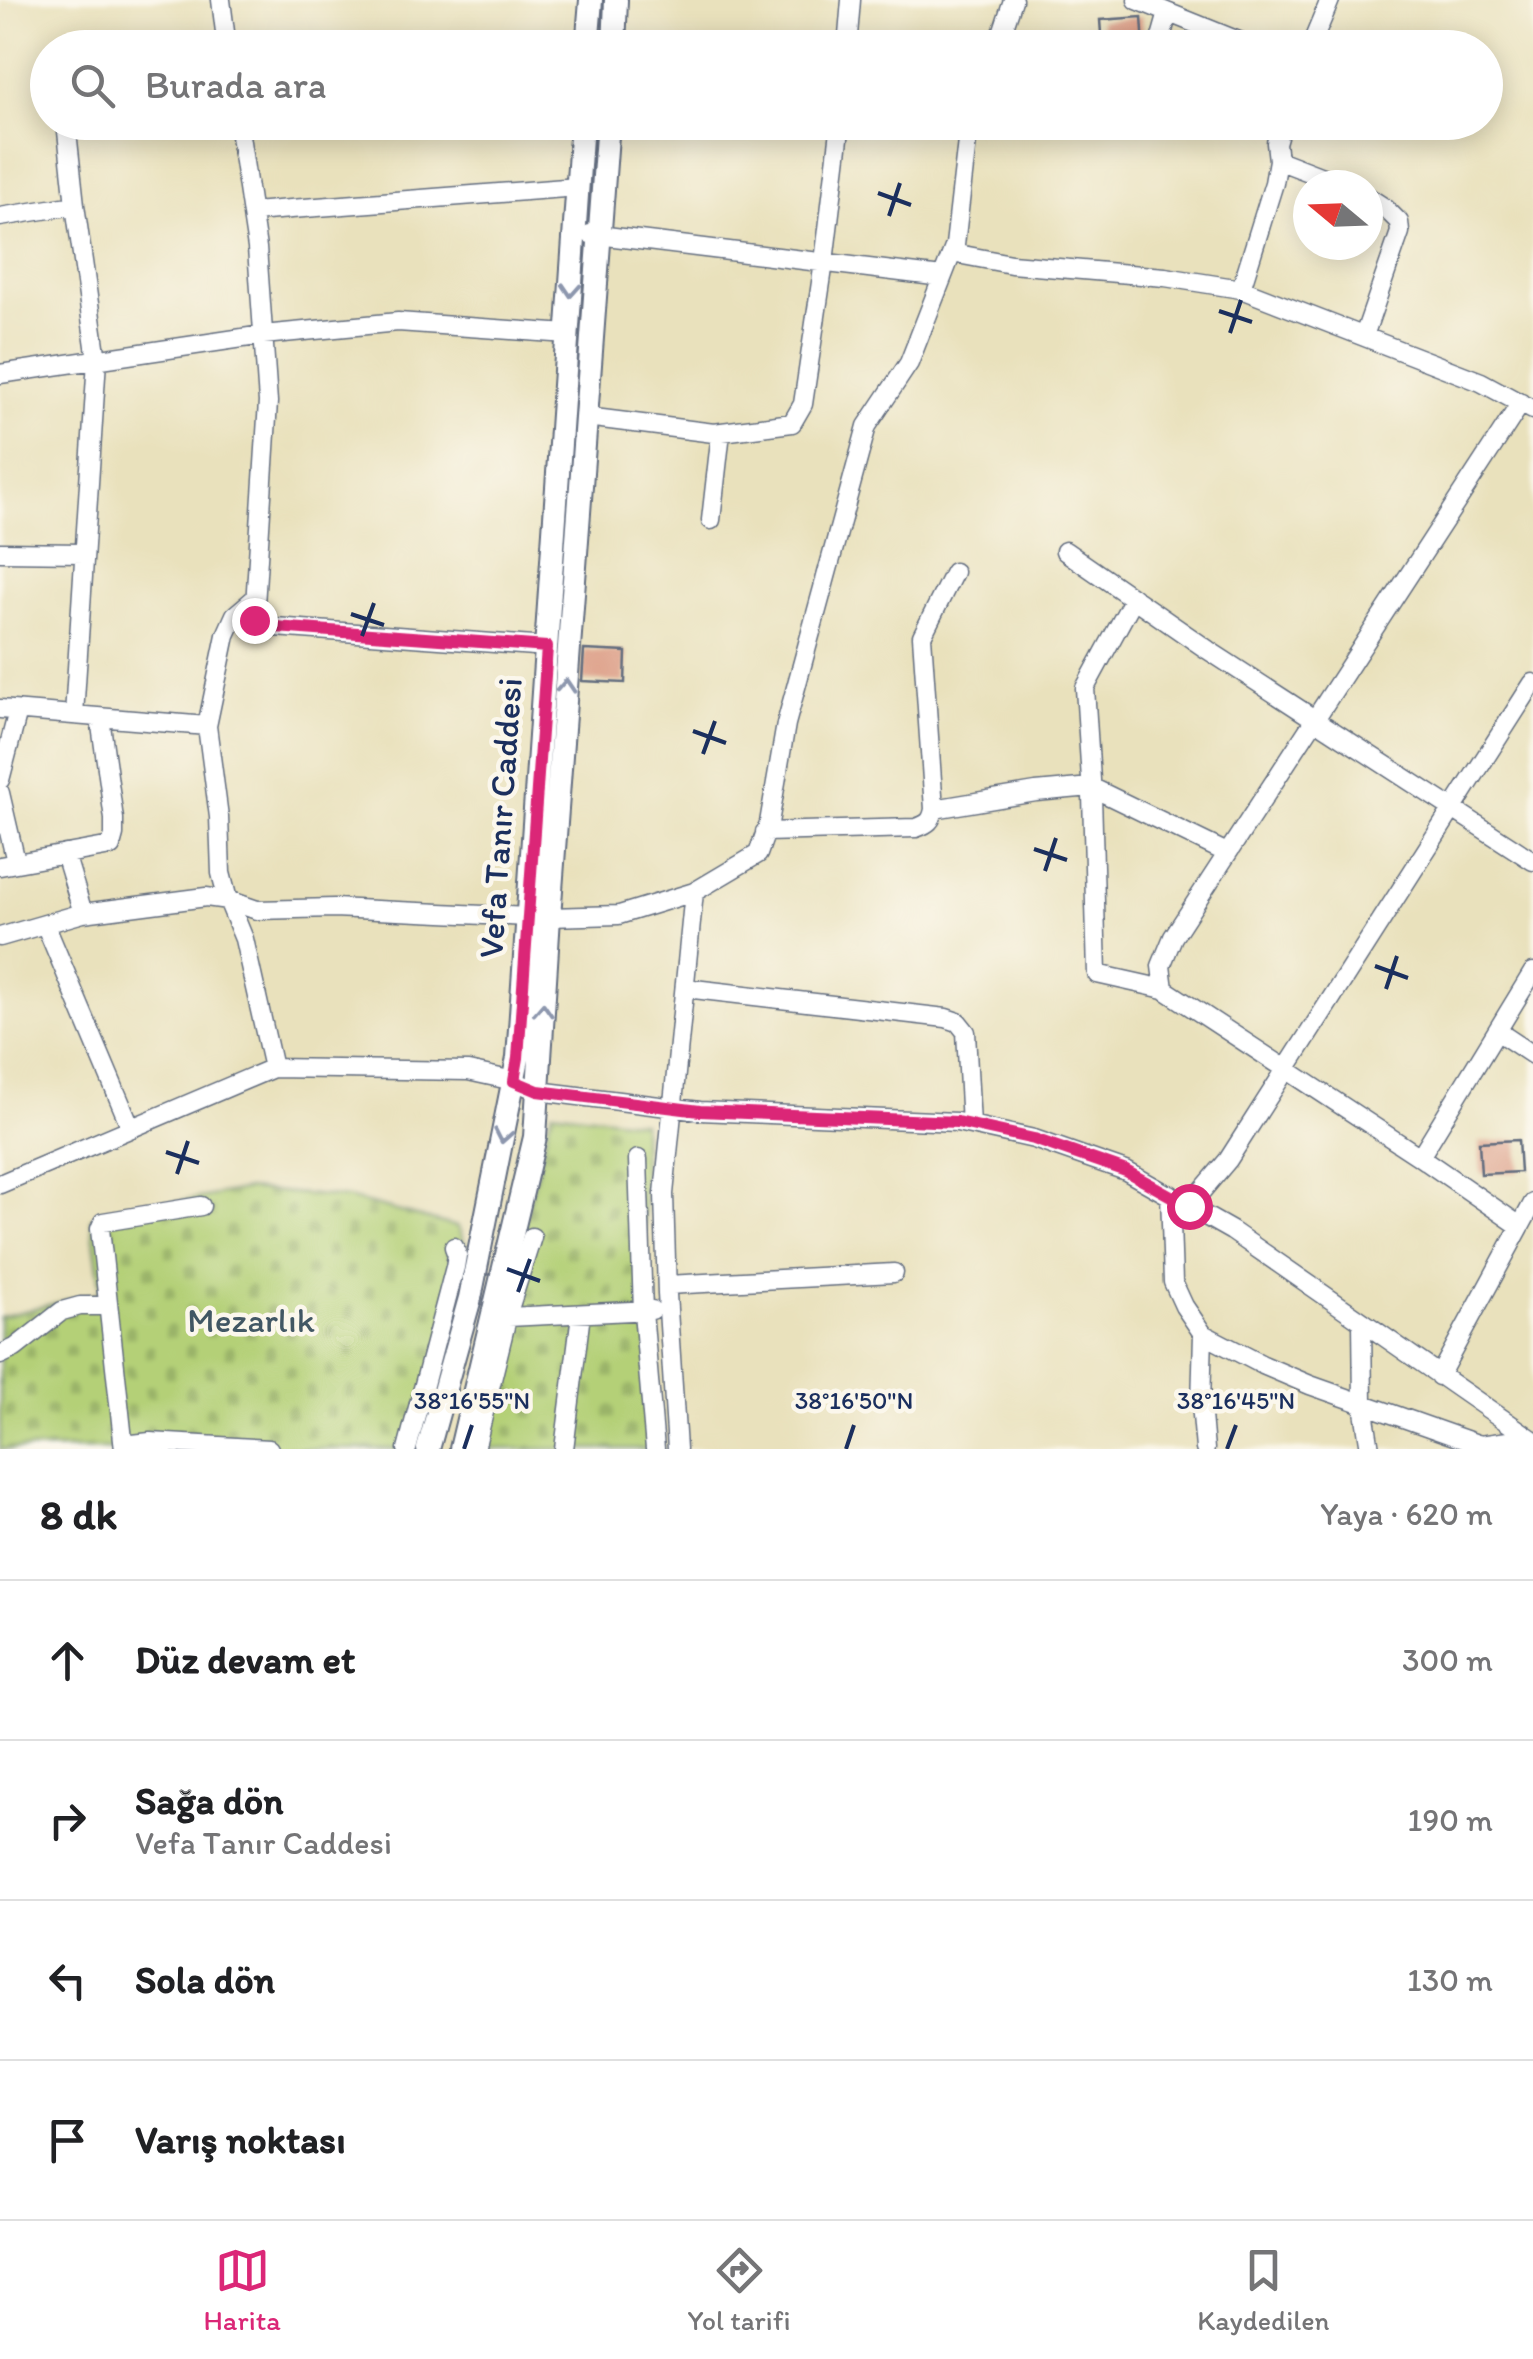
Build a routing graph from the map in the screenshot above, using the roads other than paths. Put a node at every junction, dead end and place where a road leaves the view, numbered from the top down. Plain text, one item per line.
1 (221, 0) edge
2 (591, 0) edge
3 (616, 0) edge
4 (851, 0) edge
5 (1012, 0) edge
6 (1137, 0) edge
7 (1330, 0) edge
8 (1168, 12) junction
9 (224, 30) edge
10 (589, 30) edge
11 (615, 30) edge
12 (848, 30) edge
13 (1003, 30) edge
14 (1163, 30) edge
15 (1212, 30) edge
16 (1318, 30) edge
17 (68, 140) edge
18 (241, 140) edge
19 (581, 140) edge
20 (607, 140) edge
21 (839, 140) edge
22 (967, 140) edge
23 (1277, 140) edge
24 (1278, 160) junction
25 (1304, 170) edge
26 (578, 187) junction
27 (75, 206) junction
28 (1383, 207) edge
29 (252, 212) junction
30 (0, 217) edge
31 (575, 233) junction
32 (600, 235) junction
33 (952, 253) junction
34 (824, 262) junction
35 (942, 277) junction
36 (1241, 289) junction
37 (568, 334) junction
38 (263, 336) junction
39 (1364, 336) junction
40 (97, 360) junction
41 (0, 374) edge
42 (1527, 407) edge
43 (586, 417) junction
44 (721, 432) junction
45 (711, 520) dead end
46 (1065, 551) dead end
47 (0, 552) edge
48 (84, 553) junction
49 (954, 572) dead end
50 (1134, 598) junction
51 (254, 599) junction
52 (547, 647) junction
53 (1533, 683) edge
54 (9, 710) edge
55 (74, 715) junction
56 (100, 718) junction
57 (1314, 719) junction
58 (207, 726) junction
59 (0, 780) edge
60 (1091, 787) junction
61 (0, 794) edge
62 (934, 808) junction
63 (1452, 810) junction
64 (766, 832) junction
65 (1227, 853) junction
66 (65, 854) junction
67 (1533, 861) edge
68 (8, 864) edge
69 (694, 892) junction
70 (228, 900) junction
71 (83, 913) junction
72 (538, 917) junction
73 (45, 924) junction
74 (0, 937) edge
75 (1533, 972) edge
76 (685, 988) junction
77 (1164, 988) junction
78 (1497, 1031) junction
79 (1533, 1054) edge
80 (273, 1068) junction
81 (1286, 1069) junction
82 (514, 1081) junction
83 (538, 1091) junction
84 (674, 1107) junction
85 (972, 1125) junction
86 (131, 1128) junction
87 (1420, 1156) junction
88 (638, 1159) dead end
89 (0, 1184) edge
90 (1170, 1194) junction
91 (1533, 1203) edge
92 (202, 1206) dead end
93 (1189, 1206) junction
94 (1520, 1226) junction
95 (532, 1237) dead end
96 (454, 1246) dead end
97 (894, 1273) dead end
98 (666, 1285) junction
99 (108, 1306) junction
100 (668, 1308) junction
101 (643, 1312) junction
102 (581, 1314) junction
103 (508, 1317) junction
104 (1362, 1322) junction
105 (1203, 1334) junction
106 (0, 1355) edge
107 (1440, 1376) junction
108 (1363, 1404) junction
109 (1531, 1439) edge
110 (124, 1447) edge
111 (270, 1449) edge
112 (408, 1449) edge
113 (428, 1449) edge
114 (462, 1449) edge
115 (475, 1449) edge
116 (564, 1449) edge
117 (655, 1449) edge
118 (677, 1449) edge
119 (1204, 1449) edge
120 (1370, 1449) edge

1 - 9 street
2 - 10 main road
3 - 11 main road
4 - 12 street
5 - 13 street
6 - 8 street
7 - 16 street
8 - 14 street
8 - 15 street
17 - 27 street
18 - 29 street
19 - 26 main road, Vefa Tanır Caddesi
20 - 32 main road, Vefa Tanır Caddesi
21 - 34 street
22 - 33 street
23 - 24 street
24 - 25 street
24 - 36 street
26 - 29 street
26 - 31 main road, Vefa Tanır Caddesi
27 - 30 street
27 - 40 street
28 - 39 street
29 - 38 street
31 - 32 street
31 -> 37 main road, Vefa Tanır Caddesi
32 - 34 street
32 - 43 main road, Vefa Tanır Caddesi
33 - 35 street
33 - 36 street
34 - 35 street
34 - 44 street
35 - 64 street
36 - 39 street
37 - 38 street
37 - 52 main road, Vefa Tanır Caddesi
38 - 40 street
38 - 51 street
39 - 42 street
40 - 41 street
40 - 48 street
42 - 57 street
43 - 44 street
72 -> 43 main road, Vefa Tanır Caddesi
44 - 45 street
46 - 50 street
47 - 48 street
48 - 55 street
49 - 62 street
50 - 57 street
50 - 60 street
51 - 52 street
51 - 58 street
52 - 72 main road, Vefa Tanır Caddesi
53 - 63 street
54 - 55 street
54 - 59 street
55 - 56 street
56 - 58 street
56 - 66 street
57 - 63 street
57 - 65 street
58 - 70 street
60 - 62 street
60 - 65 street
60 - 77 street
61 - 68 street
62 - 64 street
63 - 67 street
63 - 81 street
64 - 69 street
65 - 77 street
66 - 68 street
66 - 71 street
69 - 72 street
69 - 76 street
70 - 71 street
70 - 72 street
70 - 80 street
71 - 73 street
72 - 82 main road, Vefa Tanır Caddesi
83 -> 72 main road, Vefa Tanır Caddesi
73 - 74 street
73 - 86 street
75 - 78 street
76 - 84 street
76 - 85 street
77 - 81 street
78 - 79 street
78 - 87 street
80 - 82 street
80 - 86 street
81 - 87 street
81 - 93 street
82 - 83 street
82 -> 113 main road, Vefa Tanır Caddesi
83 - 84 street
83 - 114 main road, Vefa Tanır Caddesi
84 - 85 street
84 - 98 street
85 - 90 street
86 - 89 street
87 - 94 street
88 - 101 street
90 - 93 street
90 - 105 street
91 - 94 street
92 - 99 street
93 - 104 street
94 - 107 street
95 - 103 street
96 - 112 street
97 - 98 street
98 - 100 street
99 - 106 street
99 - 110 street
100 - 101 street
100 - 118 street
101 - 102 street
101 - 117 street
102 - 103 street
102 - 116 street
103 - 115 street
104 - 107 street
104 - 108 street
105 - 108 street
105 - 119 street
107 - 109 street
108 - 109 street
108 - 120 street
110 - 111 street

